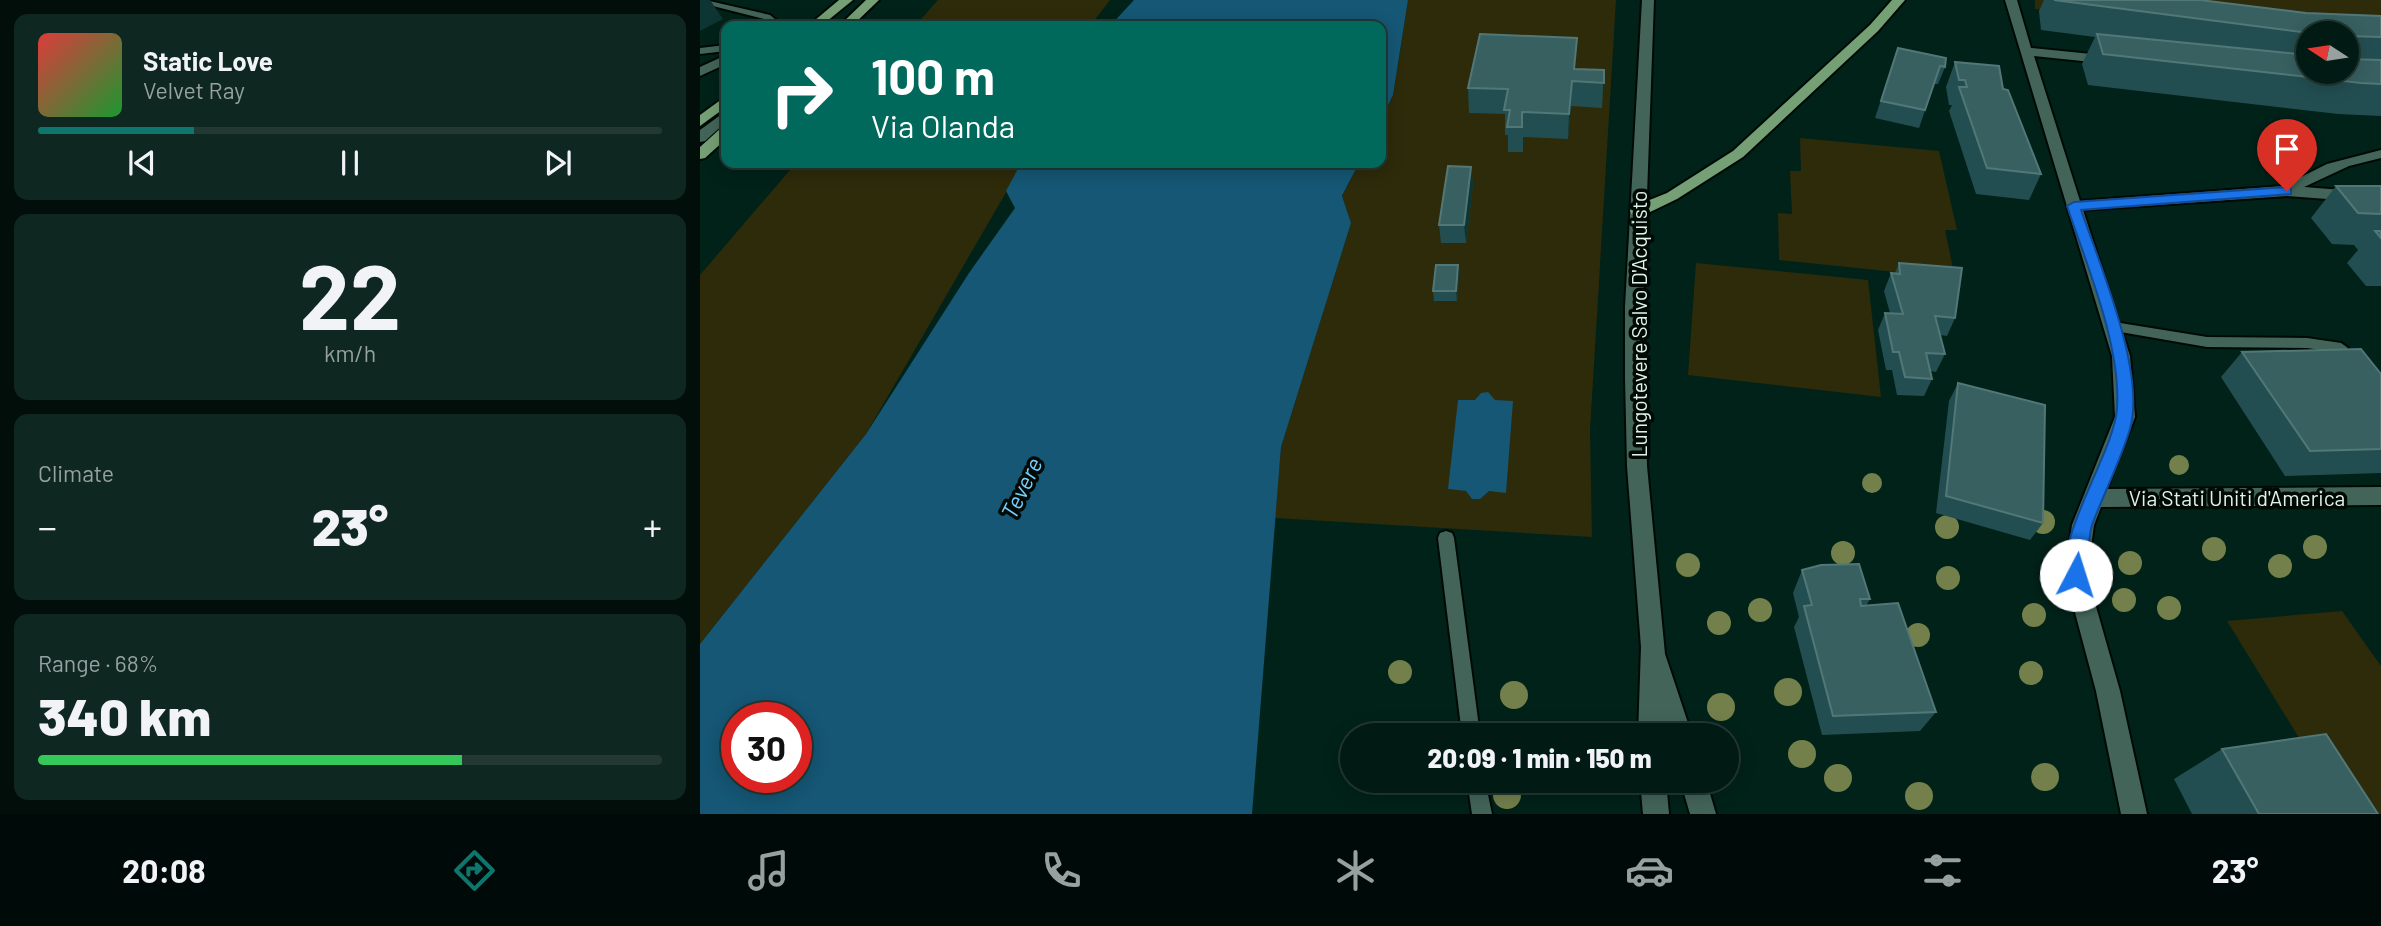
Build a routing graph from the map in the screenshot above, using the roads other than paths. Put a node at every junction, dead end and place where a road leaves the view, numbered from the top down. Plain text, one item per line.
1 (847, 0) edge
2 (873, 0) edge
3 (1648, 0) edge
4 (1899, 0) edge
5 (2011, 0) edge
6 (709, 2) dead end
7 (770, 21) edge
8 (820, 21) edge
9 (850, 21) edge
10 (721, 51) edge
11 (2025, 51) junction
12 (721, 59) edge
13 (702, 61) edge
14 (2120, 61) edge
15 (721, 104) edge
16 (721, 119) edge
17 (700, 122) edge
18 (721, 136) edge
19 (700, 138) edge
20 (2381, 154) edge
21 (700, 155) edge
22 (2287, 191) junction
23 (2381, 198) edge
24 (2074, 206) junction
25 (1639, 211) junction
26 (2113, 327) junction
27 (2341, 348) edge
28 (2381, 496) edge
29 (2094, 498) junction
30 (1446, 538) dead end
31 (1653, 647) junction
32 (1469, 723) edge
33 (1651, 723) edge
34 (1675, 723) edge
35 (1478, 793) edge
36 (1654, 793) edge
37 (1697, 793) edge
38 (1482, 814) edge
39 (1656, 814) edge
40 (1703, 814) edge
41 (2134, 814) edge

1 - 8 main road
2 - 9 main road
3 - 25 street, Lungotevere Salvo D'Acquisto
4 - 25 main road
5 - 11 street
6 - 7 lane
10 - 13 lane
11 - 14 street
11 - 24 street
12 - 13 street
15 - 17 main road
16 - 19 street
18 - 21 main road
20 - 22 street
22 - 23 street
22 - 24 street
24 - 26 street
25 - 31 street, Lungotevere Salvo D'Acquisto
26 - 27 lane
26 - 29 street
28 - 29 street, Via Stati Uniti d'America
29 - 41 street
30 - 32 lane
31 - 33 street, Lungotevere Salvo D'Acquisto
31 - 34 street, Lungotevere Salvo D'Acquisto
35 - 38 lane
36 - 39 street
37 - 40 street

